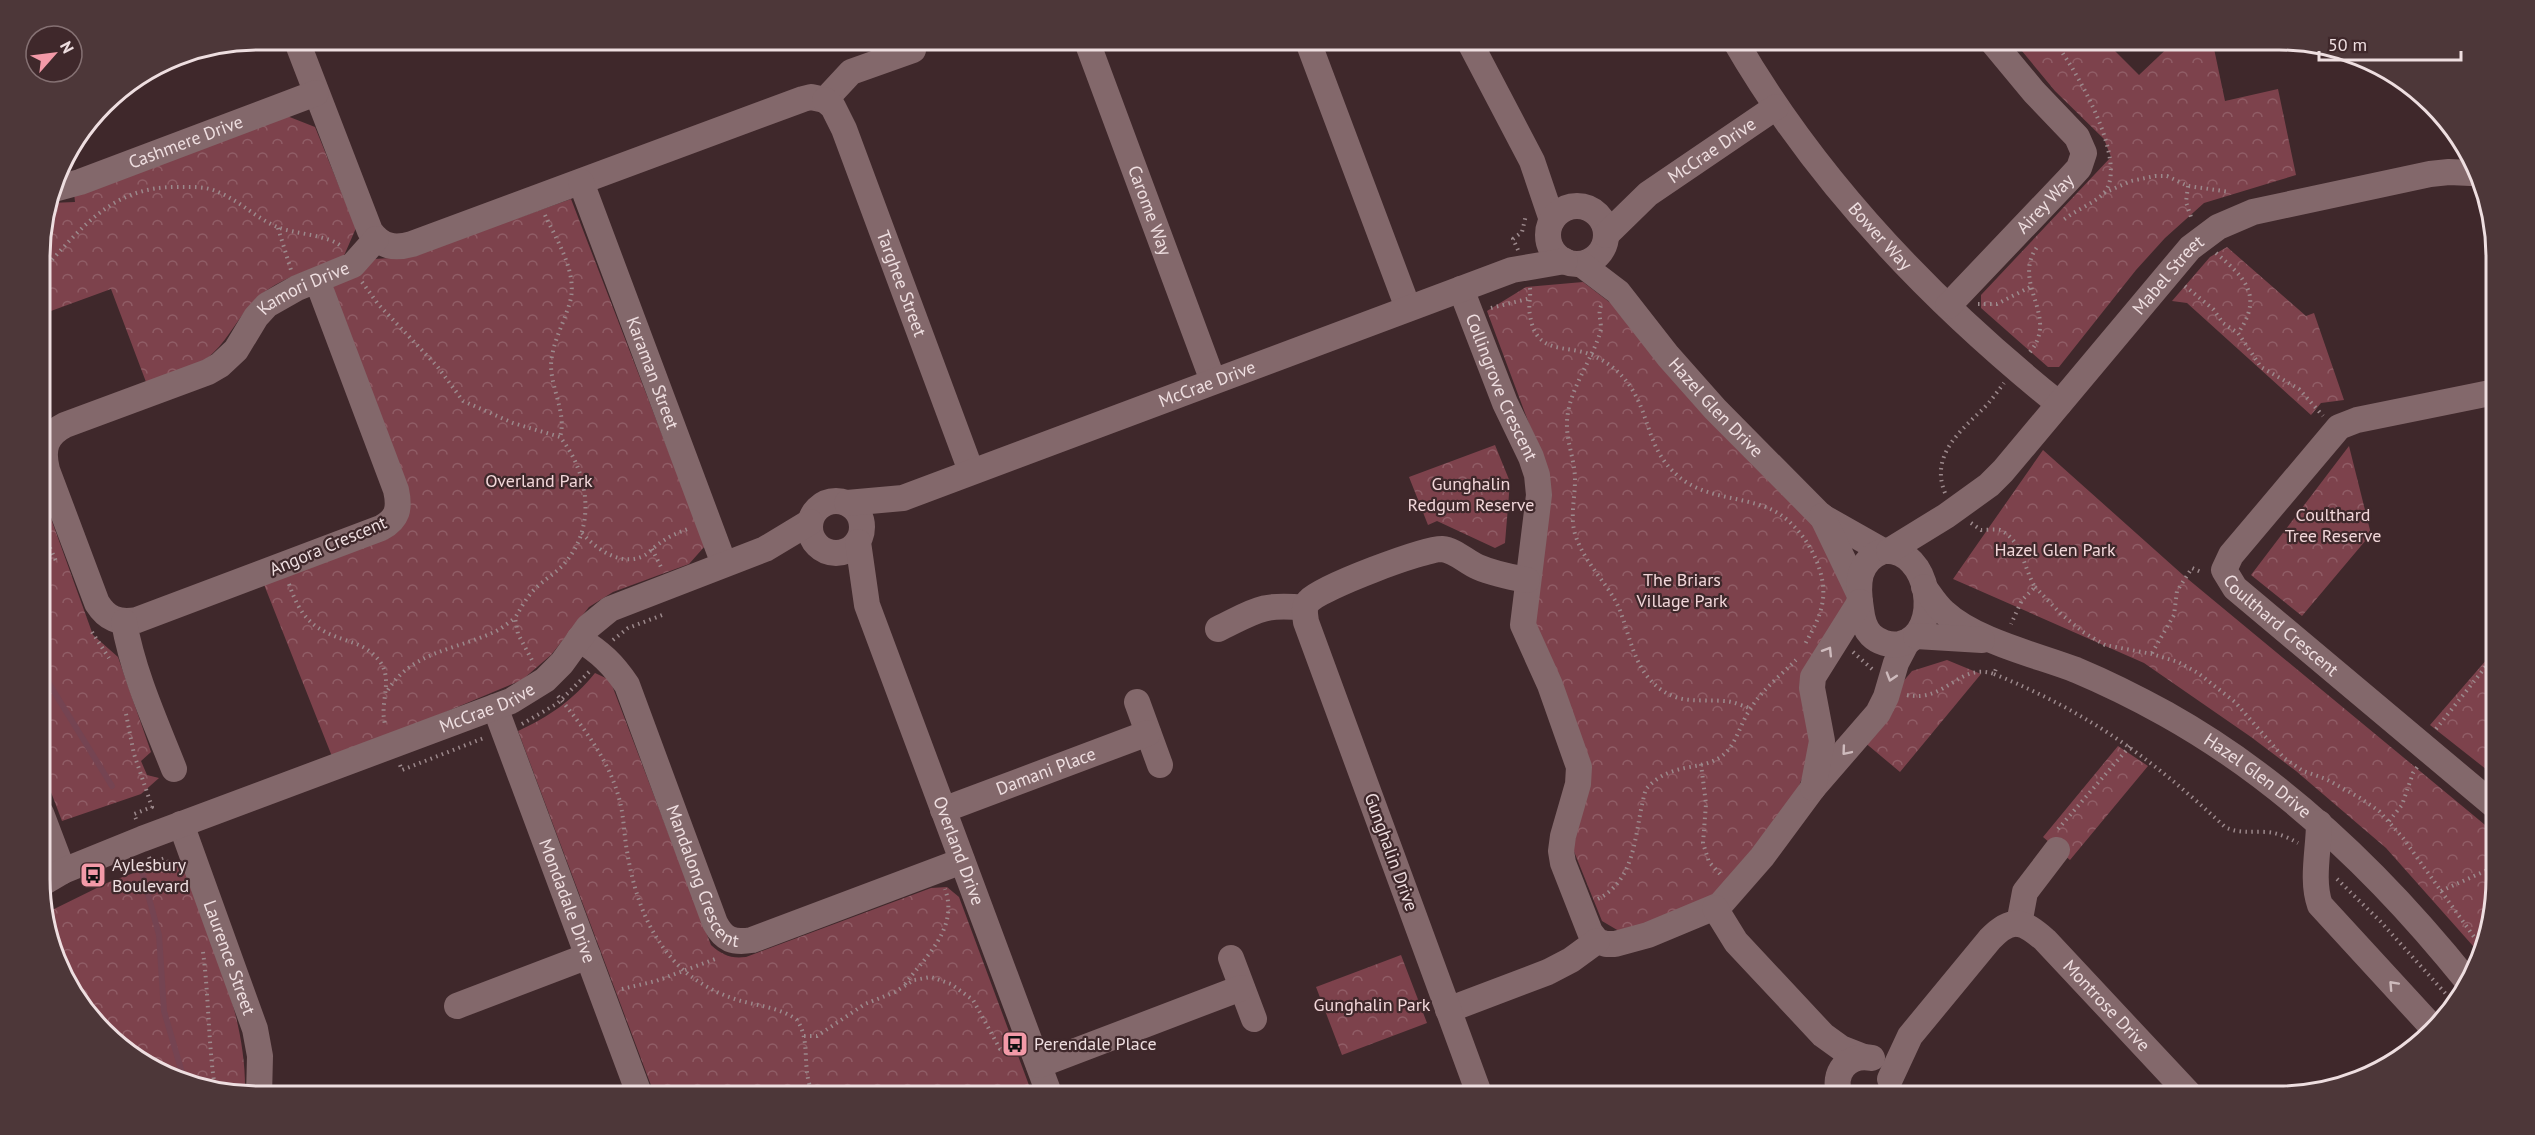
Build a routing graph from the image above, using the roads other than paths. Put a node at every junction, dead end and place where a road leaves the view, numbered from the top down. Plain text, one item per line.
1 (300, 50) edge
2 (913, 50) dead end
3 (1090, 50) edge
4 (1311, 50) edge
5 (1474, 50) edge
6 (1741, 50) edge
7 (1999, 50) edge
8 (316, 93) junction
9 (825, 100) junction
10 (1776, 107) junction
11 (2468, 173) edge
12 (581, 182) junction
13 (62, 187) edge
14 (1648, 194) junction
15 (1565, 216) junction
16 (376, 239) junction
17 (1604, 242) junction
18 (1573, 262) junction
19 (1520, 266) junction
20 (307, 284) junction
21 (1618, 292) junction
22 (1465, 300) junction
23 (1961, 304) junction
24 (1408, 308) junction
25 (1213, 381) junction
26 (2486, 394) edge
27 (2059, 404) junction
28 (50, 437) edge
29 (971, 471) junction
30 (50, 478) edge
31 (903, 498) junction
32 (847, 503) junction
33 (1951, 511) junction
34 (1821, 516) junction
35 (810, 522) junction
36 (859, 540) junction
37 (765, 549) junction
38 (823, 550) junction
39 (1886, 551) junction
40 (724, 564) junction
41 (1921, 579) junction
42 (1527, 580) junction
43 (1859, 597) junction
44 (867, 605) junction
45 (1305, 608) junction
46 (598, 616) junction
47 (124, 622) junction
48 (1218, 629) dead end
49 (579, 639) junction
50 (1911, 639) junction
51 (2001, 644) junction
52 (607, 647) junction
53 (1137, 702) dead end
54 (495, 707) junction
55 (1148, 733) junction
56 (1160, 765) dead end
57 (174, 769) dead end
58 (1813, 788) junction
59 (2486, 799) edge
60 (943, 810) junction
61 (2319, 823) junction
62 (182, 824) junction
63 (50, 837) edge
64 (2054, 843) road end
65 (962, 861) junction
66 (63, 871) junction
67 (50, 879) edge
68 (1715, 908) junction
69 (2019, 924) junction
70 (1598, 941) junction
71 (588, 956) junction
72 (1231, 958) dead end
73 (2462, 975) edge
74 (1241, 988) junction
75 (457, 1006) dead end
76 (1449, 1010) junction
77 (1254, 1019) dead end
78 (2428, 1022) edge
79 (1823, 1035) junction
80 (1910, 1036) junction
81 (1036, 1056) junction
82 (1868, 1058) junction
83 (1476, 1085) edge
84 (1835, 1085) edge
85 (1837, 1085) edge
86 (1888, 1085) edge
87 (1891, 1085) edge
88 (2181, 1085) edge
89 (259, 1086) edge
90 (636, 1086) edge
91 (1046, 1086) edge

1 - 8 street
2 - 9 street
3 - 25 street, Carome Way
4 - 24 street
5 - 15 street
6 - 10 street, Bower Way
7 - 23 street, Airey Way
8 - 13 street, Cashmere Drive
8 - 16 street
9 - 12 street
9 - 29 street, Targhee Street
10 - 14 street, McCrae Drive
10 - 23 street, Bower Way
11 - 27 street, Mabel Street
12 - 16 street
12 - 40 street, Karaman Street
14 - 15 street, McCrae Drive
14 - 17 street, McCrae Drive
15 - 17 street
15 - 18 street
15 - 19 street, McCrae Drive
16 - 20 street, Kamori Drive
17 - 18 street
17 - 21 street, Hazel Glen Drive
18 - 19 street, McCrae Drive
18 - 21 street, Hazel Glen Drive
19 - 22 street, McCrae Drive
20 - 28 street, Kamori Drive
20 - 47 street, Angora Crescent
21 - 34 street, Hazel Glen Drive
22 - 24 street, McCrae Drive
22 - 42 street, Collingrove Crescent
23 - 27 street, Bower Way
24 - 25 street, McCrae Drive
25 - 29 street, McCrae Drive
26 - 59 street, Coulthard Crescent
27 - 33 street, Mabel Street
29 - 31 street, McCrae Drive
30 - 47 street, Kamori Drive
31 - 32 street, McCrae Drive
31 - 36 street, McCrae Drive
32 - 35 street
32 - 36 street
33 - 39 street, Mabel Street
33 - 41 street, Mabel Street
34 - 39 street, Hazel Glen Drive
34 - 43 street, Hazel Glen Drive
35 - 37 street, McCrae Drive
35 - 38 street
36 - 38 street
36 - 44 street, Overland Drive
37 - 38 street, McCrae Drive
37 - 40 street, McCrae Drive
38 - 44 street, Overland Drive
39 - 41 street
39 - 43 street
40 - 46 street, McCrae Drive
41 - 50 street
41 - 51 street, Hazel Glen Drive
42 - 45 street
42 - 70 street, Collingrove Crescent
43 - 50 street
58 -> 43 street
44 - 60 street, Overland Drive
45 - 48 street
45 - 76 street, Gunghalin Drive
46 - 49 street, McCrae Drive
46 - 52 street, Mandalong Crescent
47 - 57 street
49 - 52 street
49 - 54 street, McCrae Drive
50 - 51 street, Hazel Glen Drive
50 -> 58 street
51 - 61 street, Hazel Glen Drive
52 - 65 street, Mandalong Crescent
53 - 55 street
54 - 62 street, McCrae Drive
54 - 71 street, Mondadale Drive
55 - 56 street
55 - 60 street, Damani Place
58 - 68 street
60 - 65 street, Overland Drive
61 - 73 street, Hazel Glen Drive
78 -> 61 street
62 - 66 street, McCrae Drive
62 - 89 street, Laurence Street
63 - 66 street
64 - 69 street
65 - 81 street, Overland Drive
66 - 67 street, McCrae Drive
68 - 70 street
68 - 79 street
69 - 80 street
69 - 88 street, Montrose Drive
70 - 76 street
71 - 75 street
71 - 90 street, Mondadale Drive
72 - 74 street
74 - 77 street
74 - 81 street
76 - 83 street, Gunghalin Drive
79 - 82 street
79 - 84 street
80 - 82 street
80 - 87 street
81 - 91 street, Overland Drive
82 - 85 street
82 - 86 street

